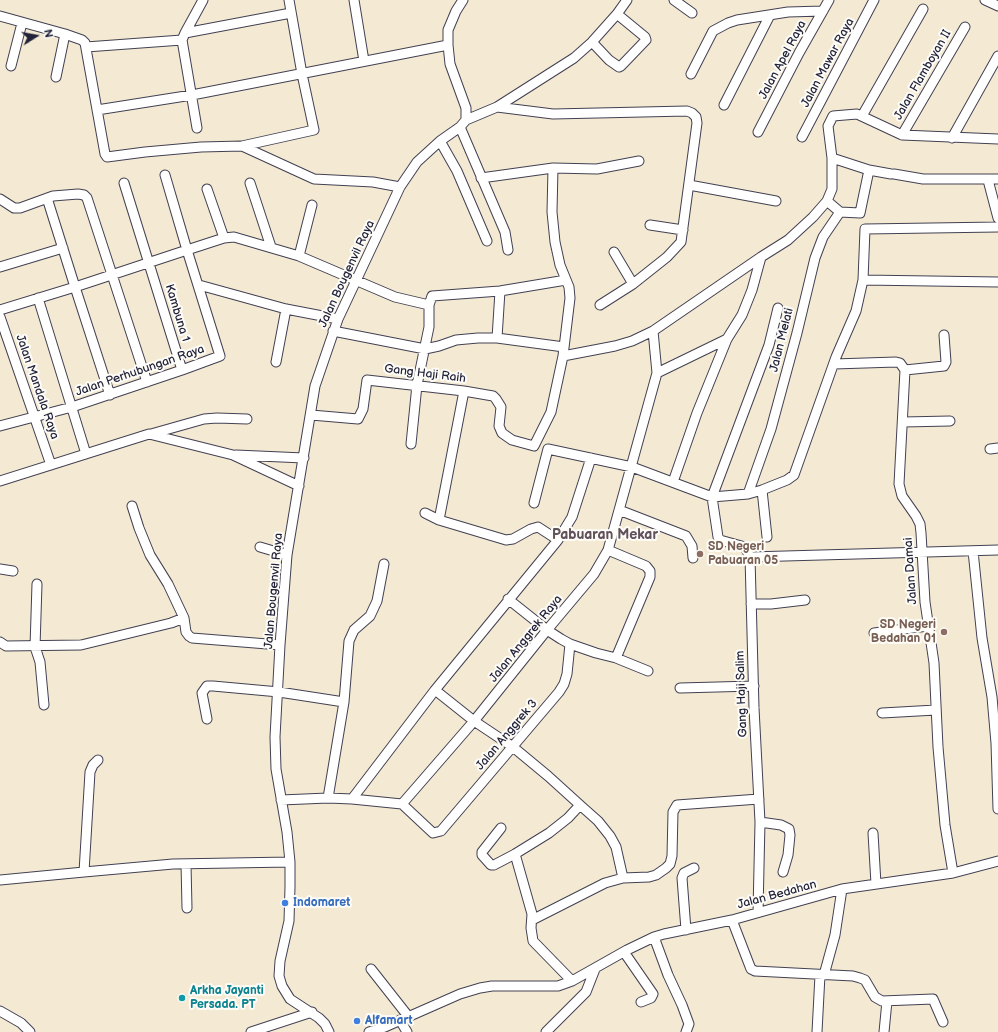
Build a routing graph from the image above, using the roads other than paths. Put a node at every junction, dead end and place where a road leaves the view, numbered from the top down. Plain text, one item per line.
1 (203, 0) edge
2 (289, 0) edge
3 (354, 0) edge
4 (463, 0) edge
5 (627, 0) edge
6 (674, 0) edge
7 (829, 0) edge
8 (874, 0) edge
9 (985, 0) edge
10 (998, 6) edge
11 (923, 9) dead end
12 (823, 11) junction
13 (291, 13) junction
14 (692, 13) dead end
15 (617, 14) junction
16 (770, 15) junction
17 (0, 16) edge
18 (22, 23) junction
19 (965, 27) dead end
20 (65, 34) junction
21 (184, 37) junction
22 (592, 42) junction
23 (448, 45) junction
24 (86, 47) junction
25 (998, 56) edge
26 (364, 60) junction
27 (11, 66) dead end
28 (302, 74) junction
29 (691, 74) dead end
30 (56, 77) dead end
31 (192, 95) junction
32 (496, 106) junction
33 (724, 106) dead end
34 (816, 109) junction
35 (97, 110) junction
36 (833, 116) junction
37 (862, 116) junction
38 (463, 123) junction
39 (197, 128) dead end
40 (758, 132) dead end
41 (902, 136) junction
42 (802, 137) dead end
43 (952, 138) junction
44 (998, 139) edge
45 (440, 141) junction
46 (242, 146) junction
47 (832, 158) junction
48 (639, 161) dead end
49 (553, 168) junction
50 (869, 170) junction
51 (165, 175) dead end
52 (481, 178) junction
53 (998, 179) edge
54 (988, 180) junction
55 (124, 183) dead end
56 (250, 183) dead end
57 (689, 185) junction
58 (400, 186) junction
59 (207, 189) dead end
60 (48, 198) junction
61 (0, 199) edge
62 (776, 200) dead end
63 (826, 201) junction
64 (312, 205) dead end
65 (840, 212) junction
66 (998, 218) edge
67 (650, 226) dead end
68 (998, 227) edge
69 (683, 230) junction
70 (224, 238) junction
71 (487, 241) dead end
72 (271, 247) junction
73 (63, 248) junction
74 (187, 250) junction
75 (508, 250) dead end
76 (614, 252) dead end
77 (299, 256) junction
78 (761, 257) junction
79 (148, 262) junction
80 (0, 267) edge
81 (112, 274) junction
82 (566, 280) junction
83 (863, 280) junction
84 (356, 281) junction
85 (998, 282) edge
86 (633, 284) junction
87 (199, 285) junction
88 (75, 287) junction
89 (500, 291) junction
90 (38, 298) junction
91 (429, 305) junction
92 (600, 305) dead end
93 (778, 308) dead end
94 (286, 309) junction
95 (0, 310) edge
96 (0, 317) edge
97 (338, 319) junction
98 (333, 331) junction
99 (653, 331) junction
100 (944, 336) dead end
101 (497, 338) junction
102 (727, 339) junction
103 (425, 349) junction
104 (563, 352) junction
105 (276, 362) dead end
106 (834, 364) junction
107 (182, 370) junction
108 (905, 370) junction
109 (657, 373) junction
110 (147, 382) junction
111 (417, 385) junction
112 (464, 390) junction
113 (110, 395) junction
114 (72, 407) junction
115 (311, 415) junction
116 (35, 416) junction
117 (247, 419) dead end
118 (950, 421) dead end
119 (903, 422) junction
120 (0, 426) edge
121 (149, 434) junction
122 (411, 444) dead end
123 (86, 454) junction
124 (233, 455) junction
125 (304, 458) junction
126 (591, 458) junction
127 (51, 465) junction
128 (632, 467) junction
129 (0, 482) edge
130 (673, 482) junction
131 (299, 486) junction
132 (762, 490) junction
133 (748, 494) junction
134 (712, 497) junction
135 (534, 503) dead end
136 (132, 506) dead end
137 (619, 510) junction
138 (425, 513) dead end
139 (439, 520) junction
140 (767, 537) dead end
141 (558, 540) junction
142 (260, 547) dead end
143 (608, 550) junction
144 (998, 550) edge
145 (973, 551) junction
146 (921, 553) junction
147 (287, 555) junction
148 (750, 557) junction
149 (693, 558) dead end
150 (384, 564) dead end
151 (0, 569) edge
152 (13, 571) dead end
153 (37, 584) dead end
154 (508, 599) junction
155 (805, 600) dead end
156 (751, 604) junction
157 (184, 618) junction
158 (928, 626) junction
159 (547, 630) junction
160 (874, 633) dead end
161 (0, 642) edge
162 (570, 644) junction
163 (280, 645) junction
164 (35, 646) junction
165 (616, 658) junction
166 (648, 671) dead end
167 (754, 686) junction
168 (680, 688) dead end
169 (435, 690) junction
170 (278, 692) junction
171 (995, 697) edge
172 (344, 702) junction
173 (44, 706) dead end
174 (936, 710) junction
175 (882, 713) dead end
176 (207, 719) dead end
177 (474, 721) junction
178 (513, 747) junction
179 (98, 760) dead end
180 (328, 798) junction
181 (352, 799) junction
182 (759, 799) junction
183 (281, 800) junction
184 (402, 804) junction
185 (580, 805) junction
186 (998, 809) edge
187 (760, 822) junction
188 (501, 828) dead end
189 (872, 832) dead end
190 (515, 854) junction
191 (998, 861) edge
192 (290, 862) junction
193 (186, 864) junction
194 (694, 868) dead end
195 (84, 872) junction
196 (783, 872) dead end
197 (953, 873) junction
198 (623, 878) junction
199 (0, 880) edge
200 (876, 884) junction
201 (842, 889) junction
202 (187, 908) dead end
203 (758, 912) junction
204 (532, 920) junction
205 (732, 920) junction
206 (686, 930) junction
207 (654, 937) junction
208 (624, 952) junction
209 (371, 969) dead end
210 (595, 969) junction
211 (822, 975) junction
212 (572, 981) junction
213 (887, 1000) junction
214 (641, 1002) dead end
215 (0, 1011) edge
216 (312, 1012) junction
217 (404, 1018) junction
218 (943, 1022) dead end
219 (30, 1032) edge
220 (252, 1032) edge
221 (328, 1032) edge
222 (369, 1032) edge
223 (407, 1032) edge
224 (546, 1032) edge
225 (686, 1032) edge
226 (817, 1032) edge
227 (884, 1032) edge

1 - 21 street
2 - 13 street
3 - 26 street
4 - 23 street
5 - 15 street, Jalan Bougenvil Raya
6 - 14 street
7 - 12 street, Jalan Apel Raya
8 - 34 street, Jalan Mawar Raya
9 - 10 street
11 - 37 street
12 - 16 street
12 - 40 street, Jalan Apel Raya
13 - 21 street
13 - 28 street
15 - 22 street, Jalan Bougenvil Raya
15 - 22 street
16 - 29 street
16 - 33 street
17 - 18 street
18 - 20 street
18 - 27 street
19 - 41 street, Jalan Flamboyan II
20 - 24 street
20 - 30 street
21 - 24 street
21 - 31 street
22 - 32 street, Jalan Bougenvil Raya
23 - 26 street
23 - 38 street
24 - 35 street
25 - 43 street
26 - 28 street
28 - 31 street
28 - 46 street
31 - 35 street
31 - 39 street
32 - 38 street, Jalan Bougenvil Raya
32 - 57 street
34 - 36 street
34 - 42 street, Jalan Mawar Raya
35 - 46 street
36 - 37 street
36 - 47 street
37 - 41 street
38 - 45 street, Jalan Bougenvil Raya
38 - 52 street
41 - 43 street
43 - 44 street
45 - 58 street, Jalan Bougenvil Raya
45 - 71 street
46 - 58 street
47 - 50 street
47 - 63 street
48 - 49 street
49 - 52 street
49 - 82 street
50 - 54 street
50 - 65 street
51 - 74 street, Jalan Perhubungan Raya
52 - 75 street
53 - 54 street
54 - 66 street
55 - 79 street, Kambuna 1
56 - 72 street
57 - 62 street
57 - 69 street
58 - 84 street, Jalan Bougenvil Raya
59 - 70 street
60 - 61 street
60 - 73 street
60 - 81 street
63 - 65 street
63 - 78 street
64 - 77 street
65 - 133 street, Jalan Melati
67 - 69 street
68 - 83 street
69 - 86 street
70 - 72 street
70 - 74 street
72 - 77 street
73 - 80 street
73 - 88 street
74 - 79 street
74 - 87 street, Jalan Perhubungan Raya
76 - 86 street
77 - 84 street
78 - 99 street
78 - 102 street
79 - 81 street
79 - 107 street, Kambuna 1
81 - 88 street
81 - 110 street
82 - 89 street
82 - 104 street
83 - 85 street
83 - 106 street
84 - 91 street
84 - 97 street, Jalan Bougenvil Raya
86 - 92 street
87 - 94 street
87 - 107 street, Jalan Perhubungan Raya
88 - 90 street
88 - 113 street
89 - 91 street
89 - 101 street
90 - 95 street
90 - 114 street
91 - 103 street
93 - 134 street
94 - 97 street
94 - 105 street
96 - 116 street, Jalan Mandala Raya
97 - 98 street, Jalan Bougenvil Raya
98 - 103 street
98 - 115 street, Jalan Bougenvil Raya
99 - 104 street
99 - 109 street
100 - 108 street
101 - 103 street
101 - 104 street
102 - 109 street
102 - 130 street
103 - 111 street
104 - 112 street, Gang Haji Raih
106 - 108 street
106 - 132 street
107 - 110 street, Jalan Perhubungan Raya
108 - 119 street, Jalan Damai
109 - 128 street, Jalan Anggrek Raya
110 - 113 street, Jalan Perhubungan Raya
111 - 112 street, Gang Haji Raih
111 - 115 street, Gang Haji Raih
111 - 122 street
112 - 139 street
113 - 114 street, Jalan Perhubungan Raya
114 - 116 street, Jalan Perhubungan Raya
114 - 123 street
115 - 125 street, Jalan Bougenvil Raya
116 - 120 street, Jalan Perhubungan Raya
116 - 127 street, Jalan Mandala Raya
117 - 121 street
118 - 119 street
119 - 146 street, Jalan Damai
121 - 123 street
121 - 124 street
123 - 127 street
124 - 125 street
124 - 131 street
125 - 131 street, Jalan Bougenvil Raya
126 - 128 street
126 - 135 street
126 - 141 street
127 - 129 street
128 - 130 street
128 - 137 street, Jalan Anggrek Raya
130 - 134 street
131 - 147 street, Jalan Bougenvil Raya
132 - 133 street
132 - 140 street
133 - 134 street
134 - 148 street
136 - 157 street
137 - 143 street, Jalan Anggrek Raya
137 - 149 street
138 - 139 street
139 - 141 street
141 - 154 street
142 - 147 street
143 - 159 street, Jalan Anggrek Raya
143 - 165 street
144 - 145 street
145 - 146 street
145 - 171 street
146 - 148 street
146 - 158 street, Jalan Damai
147 - 163 street, Jalan Bougenvil Raya
148 - 156 street, Gang Haji Salim
150 - 172 street
151 - 152 street
153 - 164 street
154 - 159 street
154 - 169 street
155 - 156 street
156 - 167 street, Gang Haji Salim
157 - 163 street
157 - 164 street
158 - 160 street
158 - 174 street, Jalan Damai
159 - 162 street
159 - 177 street, Jalan Anggrek Raya
161 - 164 street
162 - 165 street
162 - 178 street, Jalan Anggrek 3
163 - 170 street, Jalan Bougenvil Raya
164 - 173 street
165 - 166 street
167 - 168 street
167 - 182 street, Gang Haji Salim
169 - 177 street
169 - 181 street
170 - 172 street
170 - 176 street
170 - 183 street, Jalan Bougenvil Raya
171 - 186 street
172 - 180 street
174 - 175 street
174 - 197 street, Jalan Damai
177 - 178 street
177 - 184 street, Jalan Anggrek Raya
178 - 184 street, Jalan Anggrek 3
178 - 185 street
179 - 195 street
180 - 181 street
180 - 183 street
181 - 184 street
182 - 187 street, Gang Haji Salim
182 - 198 street
183 - 192 street, Jalan Bougenvil Raya
185 - 190 street
185 - 198 street
187 - 196 street
187 - 203 street, Gang Haji Salim
188 - 190 street
189 - 200 street
190 - 204 street
191 - 197 street, Jalan Bedahan
192 - 193 street
192 - 216 street, Jalan Bougenvil Raya
193 - 195 street
193 - 202 street
194 - 206 street
195 - 199 street
197 - 200 street, Jalan Bedahan
198 - 204 street
200 - 201 street, Jalan Bedahan
201 - 203 street, Jalan Bedahan
201 - 211 street
203 - 205 street, Jalan Bedahan
204 - 212 street
205 - 206 street, Jalan Bedahan
205 - 211 street
206 - 207 street, Jalan Bedahan
207 - 208 street, Jalan Bedahan
207 - 225 street
208 - 210 street, Jalan Bedahan
208 - 214 street
209 - 217 street
210 - 212 street, Jalan Bedahan
210 - 224 street
211 - 213 street
211 - 226 street
212 - 217 street, Jalan Bedahan
213 - 218 street
213 - 227 street
215 - 219 street
216 - 220 street
216 - 221 street, Jalan Bougenvil Raya
217 - 222 street, Jalan Bedahan
217 - 223 street

